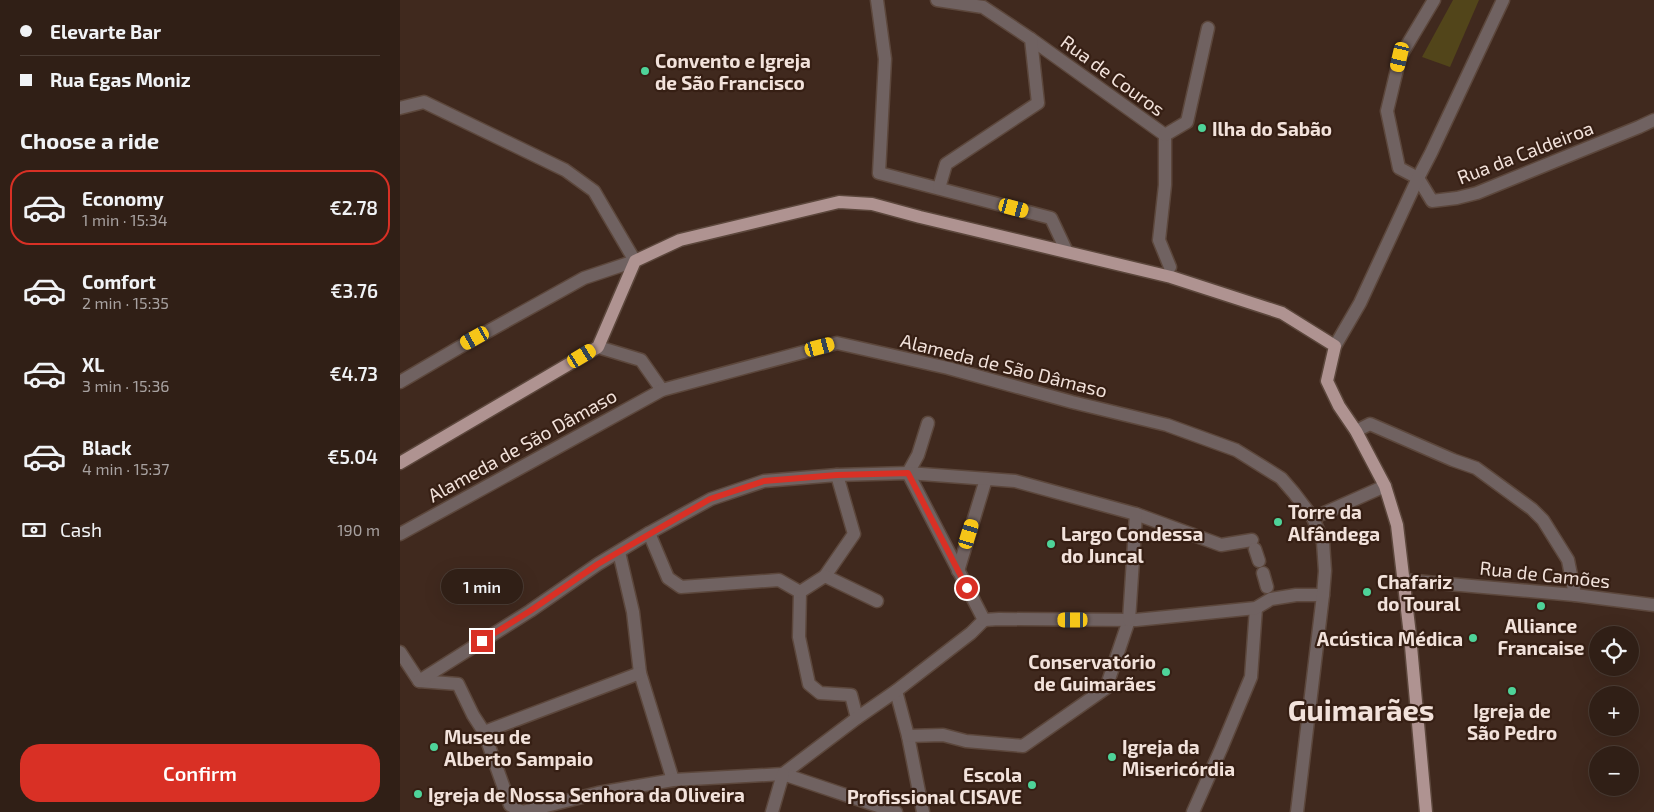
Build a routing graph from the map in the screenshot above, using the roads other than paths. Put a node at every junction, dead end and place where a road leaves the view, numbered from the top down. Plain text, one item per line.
1 (877, 0) edge
2 (937, 0) edge
3 (1434, 0) edge
4 (1503, 0) edge
5 (983, 3) edge
6 (1208, 28) dead end
7 (1031, 39) junction
8 (400, 108) edge
9 (1654, 120) edge
10 (1165, 136) junction
11 (1418, 178) junction
12 (939, 188) junction
13 (1067, 252) junction
14 (635, 261) junction
15 (1170, 267) dead end
16 (598, 346) junction
17 (1335, 346) junction
18 (400, 382) edge
19 (662, 390) junction
20 (928, 423) dead end
21 (1356, 431) junction
22 (400, 463) edge
23 (908, 473) junction
24 (837, 475) junction
25 (986, 479) junction
26 (1385, 486) junction
27 (1136, 514) junction
28 (1312, 518) junction
29 (649, 533) junction
30 (400, 534) edge
31 (618, 552) junction
32 (958, 571) junction
33 (825, 576) junction
34 (1403, 580) junction
35 (800, 592) junction
36 (1269, 593) junction
37 (1323, 595) junction
38 (1575, 595) junction
39 (876, 601) dead end
40 (1654, 605) edge
41 (1256, 608) junction
42 (984, 620) junction
43 (1129, 620) junction
44 (400, 652) edge
45 (640, 673) junction
46 (418, 681) junction
47 (896, 691) junction
48 (857, 718) junction
49 (484, 732) junction
50 (908, 736) junction
51 (783, 774) junction
52 (673, 780) junction
53 (870, 808) edge
54 (522, 812) edge
55 (772, 812) edge
56 (896, 812) edge
57 (923, 812) edge
58 (1193, 812) edge
59 (1297, 812) edge
60 (1426, 812) edge

1 - 12 street
2 - 5 street
3 - 11 street
4 - 11 street
5 - 7 street, Rua de Couros
6 - 10 street
7 - 10 street, Rua de Couros
7 - 12 street
8 - 14 street
9 - 11 street, Rua da Caldeiroa
10 - 15 street, Rua de Couros
11 - 17 street
12 - 13 street
13 - 14 main road
13 - 17 main road
14 - 16 main road
14 - 18 street
16 - 19 street
16 - 22 main road
17 - 21 main road
19 - 28 street, Alameda de São Dâmaso
19 - 30 street, Alameda de São Dâmaso
20 - 23 street
21 - 26 main road
21 - 38 street
23 - 24 street
23 - 25 street
23 - 32 street
24 - 29 street
24 - 33 street
25 - 27 street
25 - 32 street
26 - 28 street
26 - 34 main road
27 - 36 street
27 - 43 street
28 - 37 street, Alameda de São Dâmaso
29 - 31 street
29 - 35 street
31 - 45 street
31 - 46 street
32 - 42 street
33 - 35 street
33 - 39 street
34 - 38 street, Rua de Camões
34 - 60 main road
35 - 48 street
36 - 37 street
36 - 41 street
37 - 59 street, Alameda de São Dâmaso
38 - 40 street, Rua de Camões
41 - 43 street
41 - 58 street
42 - 43 street
42 - 47 street
43 - 50 street
44 - 46 street
45 - 49 street
45 - 52 street
46 - 49 street
47 - 48 street
47 - 50 street
48 - 51 street
49 - 54 street
50 - 57 street
51 - 52 street
51 - 53 street
51 - 55 street
52 - 54 street
53 - 56 street

